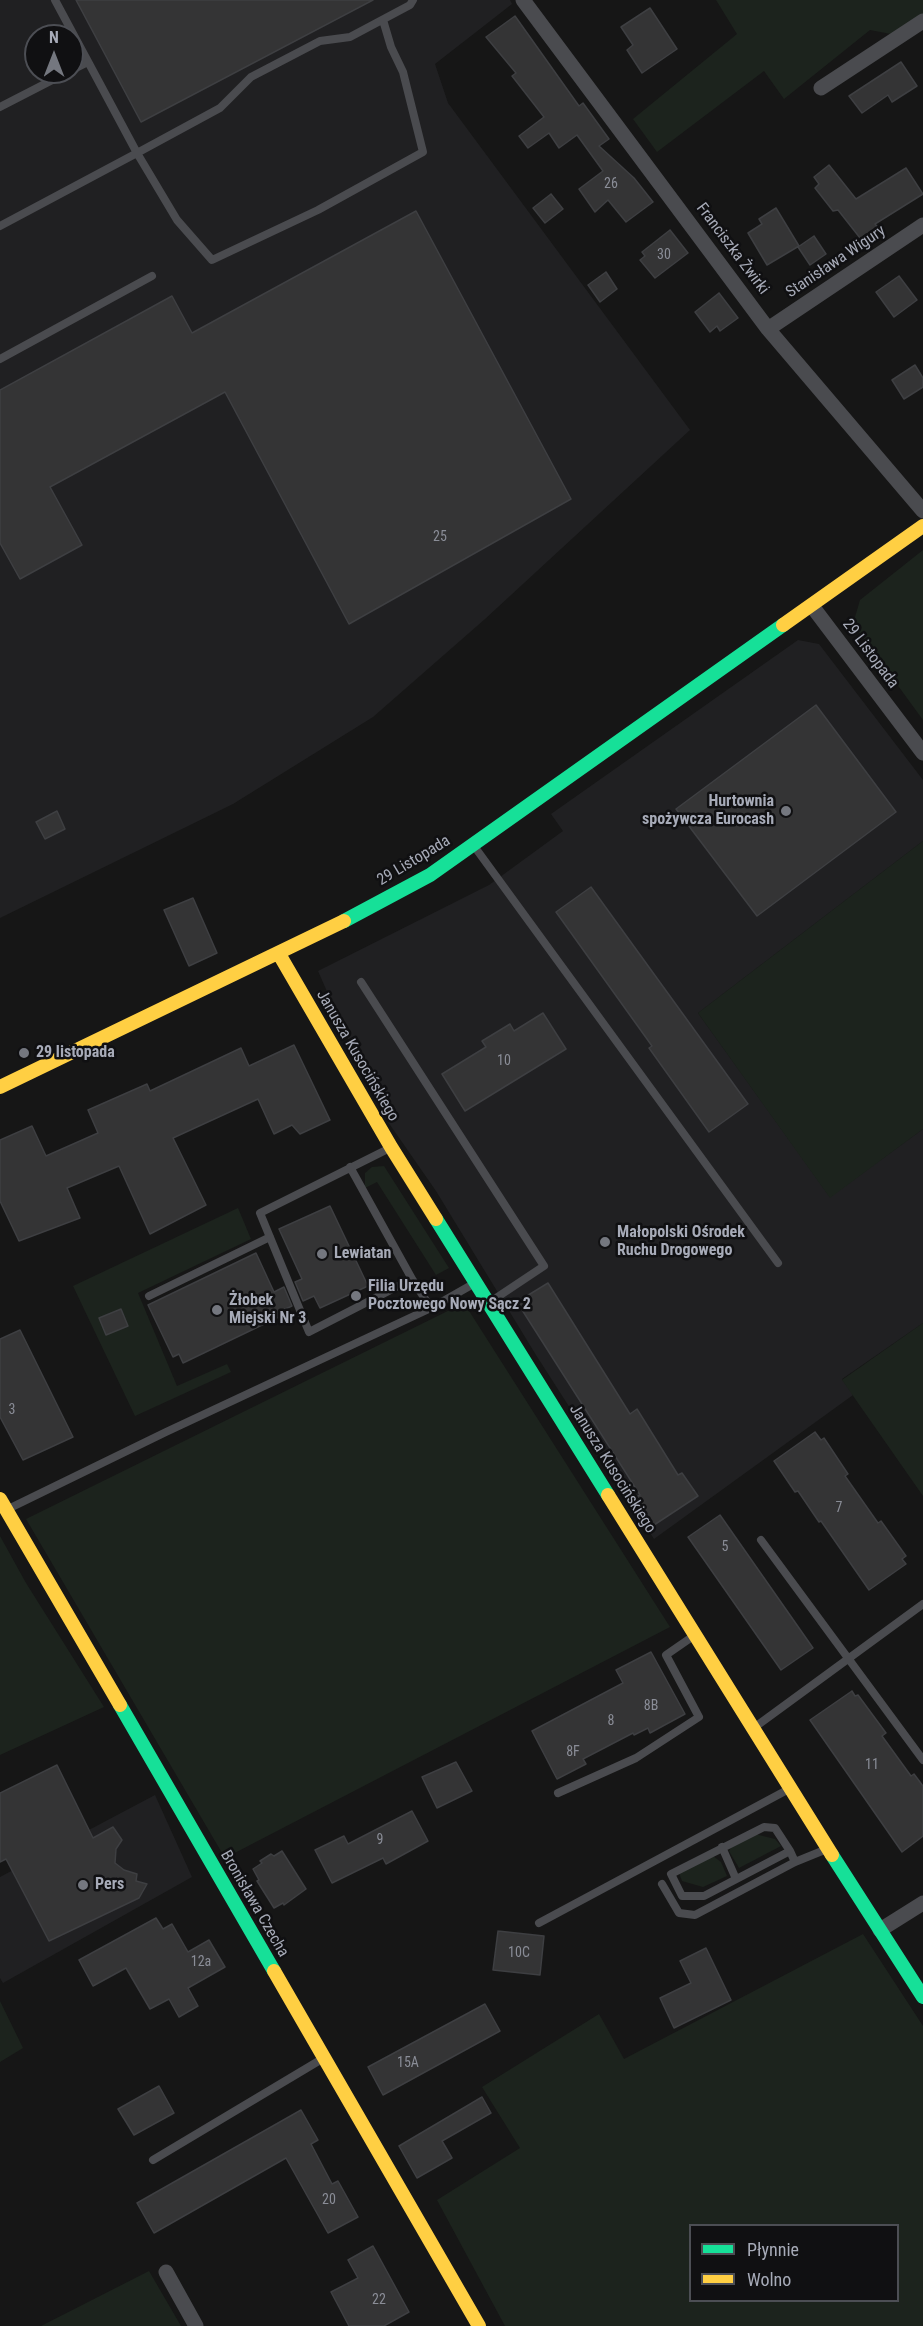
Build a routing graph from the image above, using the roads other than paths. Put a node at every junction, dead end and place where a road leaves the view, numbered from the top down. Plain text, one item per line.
1 (55, 0) edge
2 (413, 0) edge
3 (523, 0) edge
4 (383, 20) junction
5 (923, 21) edge
6 (88, 62) junction
7 (84, 64) edge
8 (45, 84) edge
9 (821, 88) dead end
10 (0, 107) edge
11 (137, 153) junction
12 (923, 225) edge
13 (0, 226) edge
14 (152, 276) dead end
15 (768, 329) junction
16 (0, 359) edge
17 (923, 511) edge
18 (923, 526) edge
19 (812, 606) junction
20 (923, 753) edge
21 (473, 845) junction
22 (279, 954) junction
23 (361, 982) dead end
24 (0, 1087) edge
25 (391, 1147) junction
26 (350, 1167) junction
27 (270, 1237) junction
28 (778, 1263) dead end
29 (412, 1280) junction
30 (476, 1283) junction
31 (149, 1296) dead end
32 (488, 1303) junction
33 (431, 1308) junction
34 (3, 1504) edge
35 (761, 1540) dead end
36 (923, 1604) edge
37 (696, 1634) junction
38 (847, 1659) junction
39 (753, 1727) junction
40 (923, 1760) edge
41 (791, 1789) junction
42 (558, 1793) dead end
43 (722, 1847) junction
44 (828, 1849) junction
45 (790, 1851) junction
46 (795, 1862) junction
47 (736, 1879) junction
48 (662, 1884) dead end
49 (923, 1903) edge
50 (539, 1923) dead end
51 (880, 1930) junction
52 (923, 1997) edge
53 (324, 2058) junction
54 (153, 2160) dead end
55 (166, 2272) dead end
56 (196, 2326) edge
57 (478, 2326) edge

1 - 6 lane
2 - 4 lane
3 - 15 street, Franciszka Żwirki
4 - 11 lane
4 - 11 lane
5 - 9 street
6 - 7 lane
6 - 11 lane
8 - 10 lane
11 - 13 lane
12 - 15 street, Stanisława Wigury
14 - 16 lane
15 - 17 street, Franciszka Żwirki
18 - 19 street, 29 Listopada
19 - 20 street, 29 Listopada
19 - 21 street, 29 Listopada
21 - 22 street, 29 Listopada
21 - 28 lane
22 - 24 street, 29 Listopada
22 - 25 street, Janusza Kusocińskiego
23 - 32 lane
25 - 26 lane
25 - 30 street, Janusza Kusocińskiego
26 - 27 lane
26 - 29 lane
27 - 29 lane
27 - 31 lane
29 - 33 lane
30 - 32 street, Janusza Kusocińskiego
30 - 33 lane
32 - 37 street, Janusza Kusocińskiego
33 - 34 lane
34 - 53 street, Bronisława Czecha
35 - 38 lane
36 - 38 lane
37 - 39 street, Janusza Kusocińskiego
37 - 42 lane
38 - 39 lane
38 - 40 lane
39 - 41 street, Janusza Kusocińskiego
41 - 44 street, Janusza Kusocińskiego
41 - 50 lane
43 - 45 lane
43 - 47 lane
43 - 47 lane
44 - 46 lane
44 - 51 street, Janusza Kusocińskiego
45 - 46 lane
45 - 47 lane
46 - 48 lane
49 - 51 street
51 - 52 street, Janusza Kusocińskiego
53 - 54 lane
53 - 57 street, Bronisława Czecha
55 - 56 street

